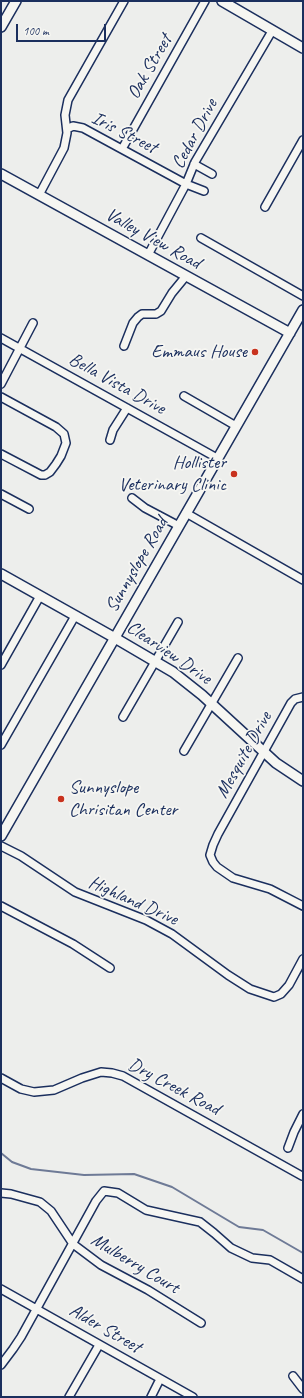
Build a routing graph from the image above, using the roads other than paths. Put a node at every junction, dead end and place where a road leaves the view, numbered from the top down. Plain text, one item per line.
1 (16, 1) edge
2 (124, 1) edge
3 (205, 1) edge
4 (222, 1) edge
5 (1, 27) edge
6 (272, 31) junction
7 (303, 48) edge
8 (67, 128) junction
9 (303, 140) edge
10 (122, 149) junction
11 (194, 164) junction
12 (1, 174) edge
13 (212, 174) dead end
14 (186, 184) junction
15 (204, 191) dead end
16 (39, 195) junction
17 (265, 207) dead end
18 (201, 238) dead end
19 (148, 255) junction
20 (186, 276) junction
21 (303, 296) edge
22 (303, 310) edge
23 (33, 323) dead end
24 (290, 333) junction
25 (1, 338) edge
26 (124, 346) dead end
27 (20, 348) junction
28 (1, 384) edge
29 (184, 396) dead end
30 (1, 397) edge
31 (127, 408) junction
32 (236, 426) junction
33 (110, 440) dead end
34 (1, 454) edge
35 (217, 458) junction
36 (2, 496) edge
37 (132, 498) dead end
38 (29, 508) dead end
39 (186, 514) junction
40 (179, 526) junction
41 (2, 578) edge
42 (303, 580) edge
43 (40, 596) junction
44 (75, 616) junction
45 (178, 622) dead end
46 (115, 638) junction
47 (238, 658) dead end
48 (154, 660) junction
49 (1, 665) edge
50 (302, 697) edge
51 (211, 704) junction
52 (122, 717) dead end
53 (1, 745) edge
54 (184, 751) dead end
55 (263, 752) junction
56 (303, 781) edge
57 (1, 836) edge
58 (1, 846) edge
59 (1, 906) edge
60 (303, 906) edge
61 (303, 959) edge
62 (110, 968) dead end
63 (1, 1078) edge
64 (303, 1114) edge
65 (288, 1148) dead end
66 (302, 1176) dead end
67 (1, 1193) edge
68 (72, 1244) junction
69 (303, 1279) edge
70 (1, 1289) edge
71 (36, 1308) junction
72 (200, 1323) dead end
73 (99, 1345) junction
74 (1, 1365) edge
75 (293, 1376) dead end
76 (160, 1379) junction
77 (303, 1389) edge
78 (69, 1397) edge
79 (150, 1397) edge
80 (193, 1397) edge

1 - 5 street
2 - 8 street
3 - 10 street, Oak Street
4 - 6 street
6 - 7 street
6 - 11 street, Cedar Drive
8 - 10 street, Iris Street
8 - 16 street
9 - 17 street
10 - 14 street, Iris Street
11 - 13 street
11 - 14 street, Cedar Drive
12 - 16 street, Valley View Road
14 - 15 street, Iris Street
14 - 19 street, Cedar Drive
16 - 19 street, Valley View Road
18 - 21 street
19 - 20 street, Valley View Road
20 - 24 street, Valley View Road
20 - 26 street
22 - 24 street, Sunnyslope Road
23 - 27 street
24 - 32 street, Sunnyslope Road
25 - 27 street, Bella Vista Drive
27 - 28 street
27 - 31 street, Bella Vista Drive
29 - 32 street
30 - 34 street
31 - 33 street
31 - 35 street, Bella Vista Drive
32 - 35 street, Sunnyslope Road
35 - 39 street, Sunnyslope Road
36 - 38 street
37 - 40 street
39 - 40 street, Sunnyslope Road
39 - 42 street
40 - 46 street, Sunnyslope Road
41 - 43 street, Clearview Drive
43 - 44 street, Clearview Drive
43 - 49 street
44 - 46 street, Clearview Drive
44 - 53 street
45 - 48 street
46 - 48 street, Clearview Drive
46 - 57 street, Sunnyslope Road
47 - 51 street
48 - 51 street, Clearview Drive
48 - 52 street
50 - 55 street, Mesquite Drive
51 - 54 street
51 - 55 street, Clearview Drive
55 - 56 street, Clearview Drive
55 - 60 street, Mesquite Drive
58 - 61 street, Highland Drive
59 - 62 street
63 - 66 street, Dry Creek Road
64 - 65 street
67 - 68 street, Mulberry Court
68 - 69 street
68 - 71 street
68 - 72 street, Mulberry Court
70 - 71 street, Alder Street
71 - 73 street, Alder Street
71 - 74 street
73 - 76 street, Alder Street
73 - 78 street
75 - 77 street
76 - 79 street
76 - 80 street, Alder Street

